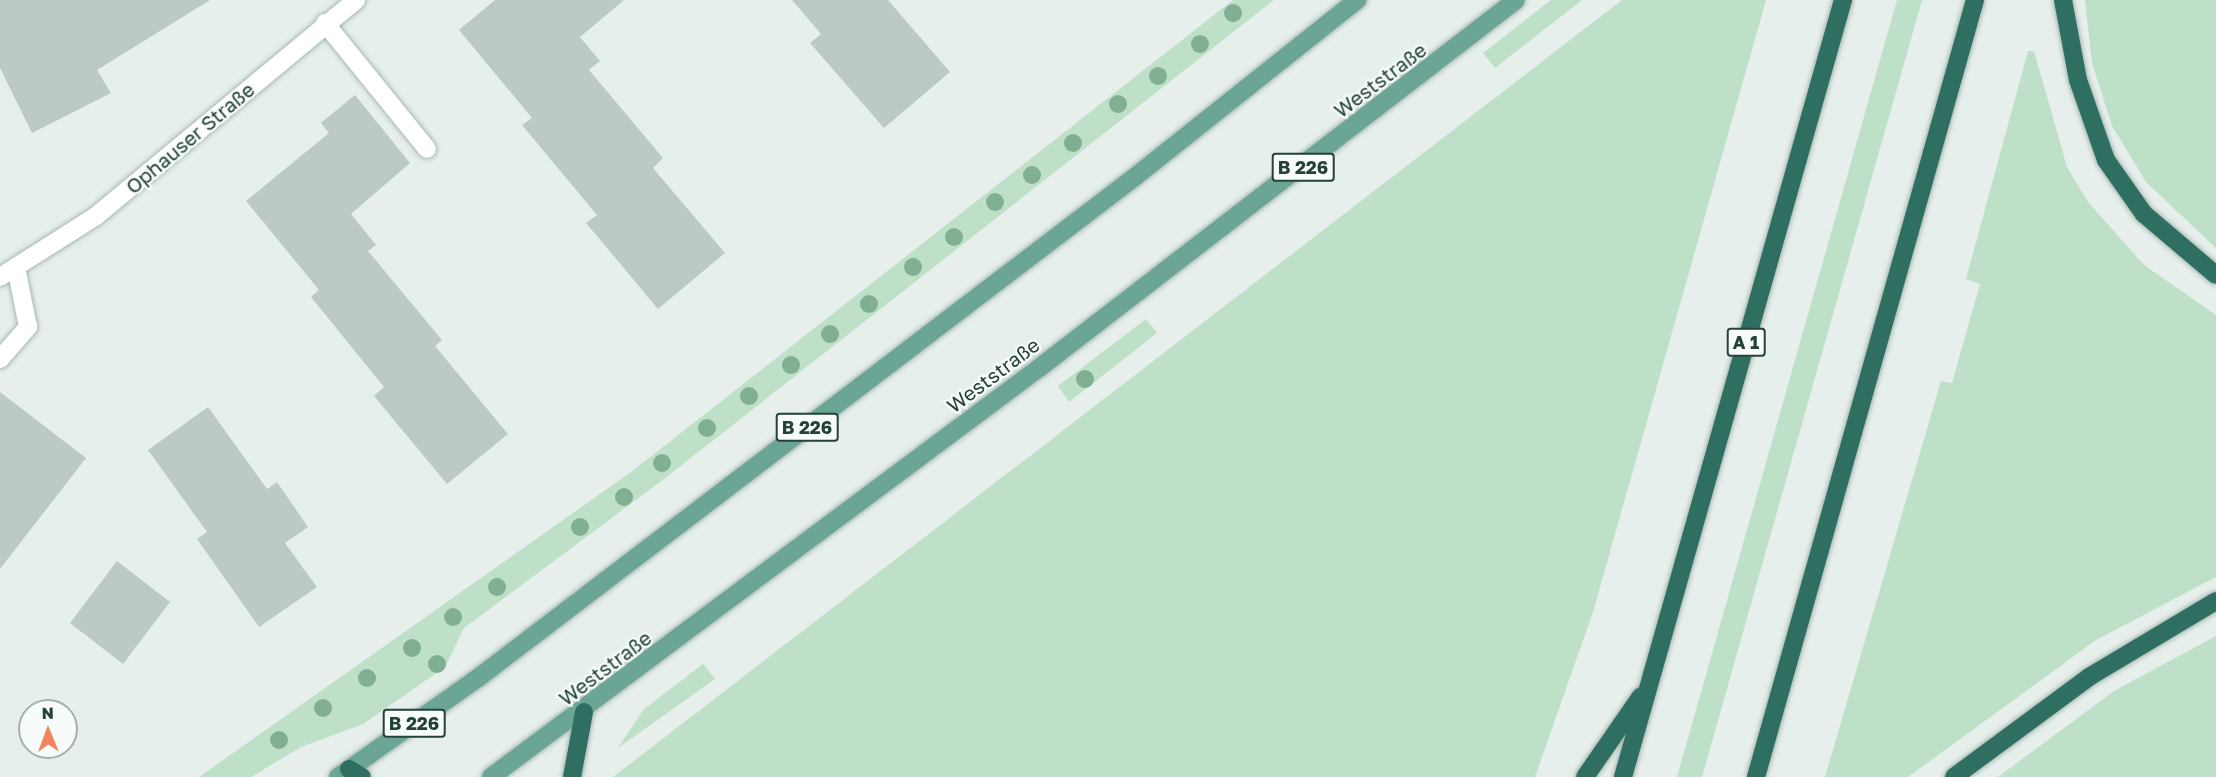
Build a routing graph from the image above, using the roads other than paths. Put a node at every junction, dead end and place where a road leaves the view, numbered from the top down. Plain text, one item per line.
1 (356, 0) edge
2 (1357, 0) edge
3 (1516, 0) edge
4 (1842, 0) edge
5 (1975, 0) edge
6 (2063, 0) edge
7 (325, 23) junction
8 (427, 149) dead end
9 (16, 267) junction
10 (2216, 275) edge
11 (0, 277) edge
12 (0, 358) edge
13 (2216, 601) edge
14 (1649, 684) junction
15 (584, 712) junction
16 (350, 775) edge
17 (491, 777) edge
18 (572, 777) edge
19 (1584, 777) edge
20 (1623, 777) edge
21 (1756, 777) edge
22 (1954, 777) edge

1 - 7 street, Ophauser Straße
2 - 16 main road, B 226
3 - 15 main road, Weststraße / B 226
4 - 14 highway, A 1
5 - 21 highway
6 - 10 highway
7 - 8 street
7 - 9 street, Ophauser Straße
9 - 11 street, Ophauser Straße
9 - 12 street
13 - 22 highway
14 - 19 highway
14 - 20 highway, A 1
15 - 17 main road, Weststraße / B 226
15 - 18 highway

